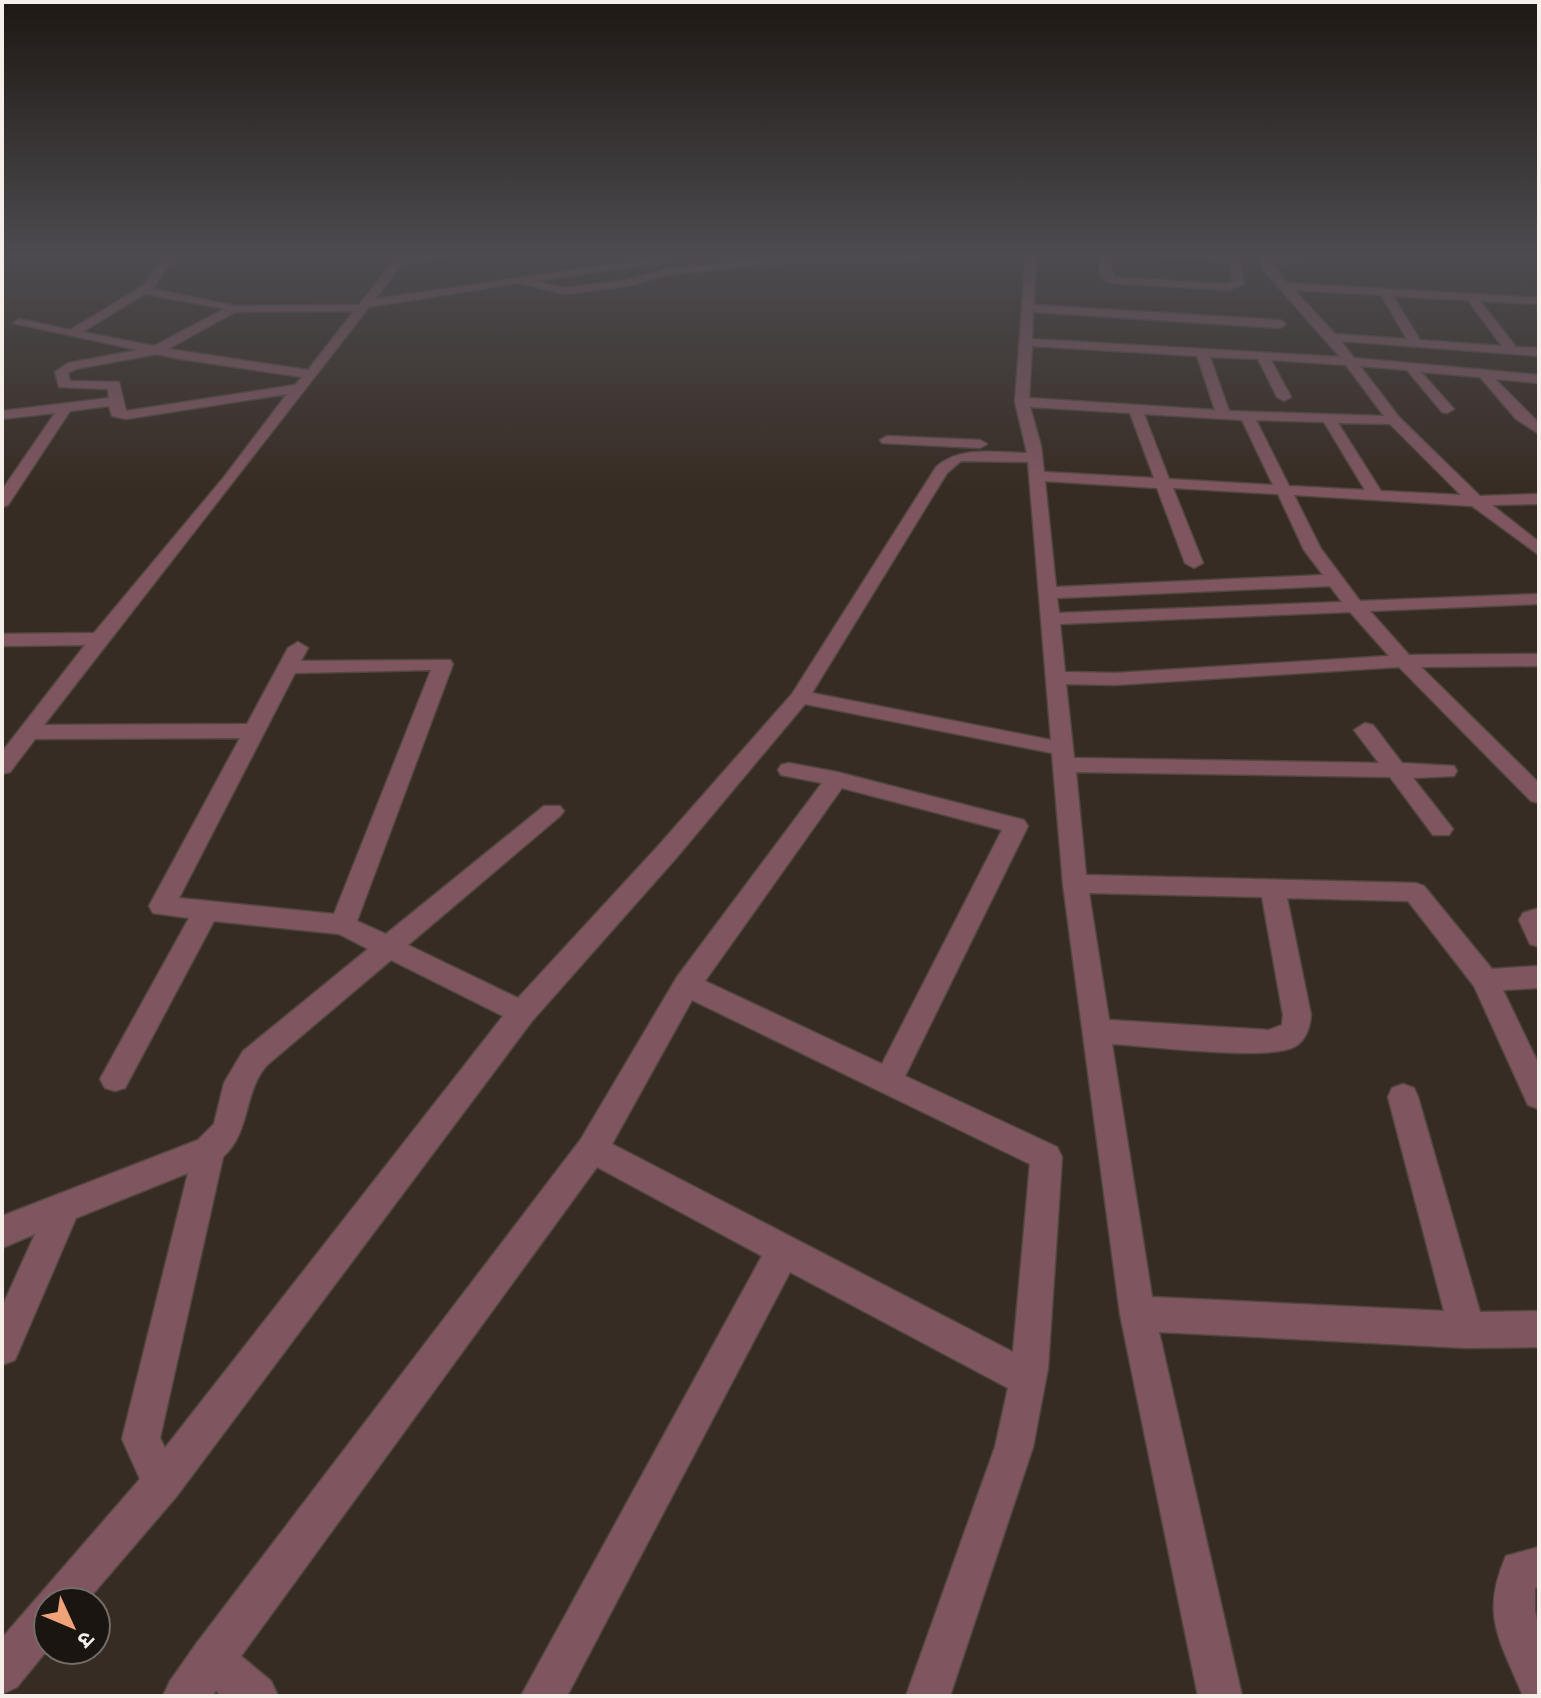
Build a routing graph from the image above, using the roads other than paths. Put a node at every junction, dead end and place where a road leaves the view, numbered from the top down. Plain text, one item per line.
1 (63, 332) edge
2 (74, 332) edge
3 (190, 332) edge
4 (344, 332) edge
5 (1026, 332) edge
6 (1327, 332) edge
7 (1409, 332) edge
8 (1500, 332) edge
9 (71, 334) junction
10 (1332, 337) junction
11 (1026, 342) junction
12 (1416, 343) junction
13 (1515, 350) junction
14 (155, 351) junction
15 (1539, 352) edge
16 (1202, 353) junction
17 (1263, 356) junction
18 (1348, 361) junction
19 (1412, 369) junction
20 (1539, 373) edge
21 (311, 374) junction
22 (1485, 375) junction
23 (1539, 379) edge
24 (298, 388) junction
25 (1284, 397) dead end
26 (1022, 402) junction
27 (116, 403) junction
28 (66, 407) junction
29 (1135, 409) junction
30 (1447, 409) dead end
31 (2, 415) edge
32 (1224, 415) junction
33 (1247, 416) junction
34 (1328, 418) junction
35 (1394, 420) junction
36 (1539, 430) edge
37 (887, 440) dead end
38 (1035, 460) junction
39 (1162, 483) junction
40 (1285, 490) junction
41 (1376, 495) junction
42 (1539, 499) edge
43 (1476, 501) junction
44 (2, 502) edge
45 (1539, 550) edge
46 (1194, 563) dead end
47 (1335, 580) junction
48 (1539, 599) edge
49 (1353, 604) junction
50 (1049, 606) junction
51 (99, 639) junction
52 (2, 640) edge
53 (1539, 660) edge
54 (1404, 661) junction
55 (1057, 678) junction
56 (800, 697) junction
57 (1365, 730) dead end
58 (254, 731) junction
59 (28, 732) junction
60 (1065, 757) junction
61 (2, 767) edge
62 (1539, 769) edge
63 (789, 770) dead end
64 (1512, 770) junction
65 (1397, 771) junction
66 (1446, 771) dead end
67 (837, 779) junction
68 (1539, 796) edge
69 (552, 811) dead end
70 (1441, 829) dead end
71 (1075, 884) junction
72 (1273, 889) junction
73 (206, 911) junction
74 (1539, 917) edge
75 (343, 925) junction
76 (1539, 937) edge
77 (389, 948) junction
78 (1539, 977) edge
79 (1485, 980) junction
80 (687, 985) junction
81 (522, 1013) junction
82 (1097, 1031) junction
83 (115, 1079) dead end
84 (889, 1079) junction
85 (1539, 1096) edge
86 (1403, 1097) dead end
87 (592, 1149) junction
88 (209, 1150) junction
89 (64, 1208) junction
90 (2, 1232) edge
91 (784, 1250) junction
92 (1137, 1314) junction
93 (1539, 1329) edge
94 (1467, 1330) junction
95 (2, 1347) edge
96 (1027, 1379) junction
97 (162, 1483) junction
98 (1539, 1567) edge
99 (73, 1586) edge
100 (32, 1635) edge
101 (211, 1659) junction
102 (2, 1672) edge
103 (1539, 1681) edge
104 (185, 1696) edge
105 (256, 1696) edge
106 (543, 1696) edge
107 (928, 1696) edge
108 (1220, 1696) edge

1 - 9 street
2 - 9 street
3 - 14 street
4 - 21 street
5 - 11 street
6 - 10 street
7 - 12 street
8 - 13 street
9 - 14 street
10 - 12 street
10 - 18 street
11 - 16 street
11 - 26 street
12 - 13 street
13 - 15 street
13 - 20 street
14 - 21 street
14 - 27 street
16 - 17 street
16 - 32 street
17 - 18 street
17 - 25 street
18 - 19 street
18 - 35 street
19 - 22 street
19 - 30 street
21 - 24 street
22 - 23 street
22 - 36 street
24 - 27 street
24 - 51 street
26 - 29 street
26 - 38 street
27 - 28 street
28 - 31 street
28 - 44 street
29 - 32 street
29 - 39 street
32 - 33 street
33 - 34 street
33 - 40 street
34 - 35 street
34 - 41 street
35 - 43 street
37 - 38 street
38 - 39 street
38 - 50 street
38 - 56 street
39 - 40 street
39 - 46 street
40 - 41 street
40 - 47 street
41 - 43 street
42 - 43 street
43 - 45 street
47 - 49 street
47 - 50 street
48 - 49 street
49 - 50 street
49 - 54 street
50 - 55 street
51 - 52 street
51 - 59 street
53 - 54 street
54 - 55 street
54 - 64 street
55 - 60 street
56 - 60 street
56 - 81 street
57 - 65 street
58 - 59 street
58 - 73 street
58 - 75 street
59 - 61 street
60 - 65 street
60 - 71 street
62 - 64 street
63 - 67 street
64 - 68 street
65 - 66 street
65 - 70 street
67 - 80 street
67 - 84 street
69 - 77 street
71 - 72 street
71 - 82 street
72 - 79 street
72 - 82 street
73 - 75 street
73 - 83 street
74 - 76 street
75 - 77 street
77 - 81 street
77 - 88 street
78 - 79 street
79 - 85 street
80 - 84 street
80 - 87 street
81 - 97 street
82 - 92 street
84 - 96 street
86 - 94 street
87 - 91 street
87 - 101 street
88 - 89 street
88 - 97 street
89 - 90 street
89 - 95 street
91 - 96 street
91 - 106 street
92 - 94 street
92 - 108 street
93 - 94 street
96 - 107 street
97 - 99 street
98 - 103 street
100 - 102 street
101 - 104 street
101 - 105 street

